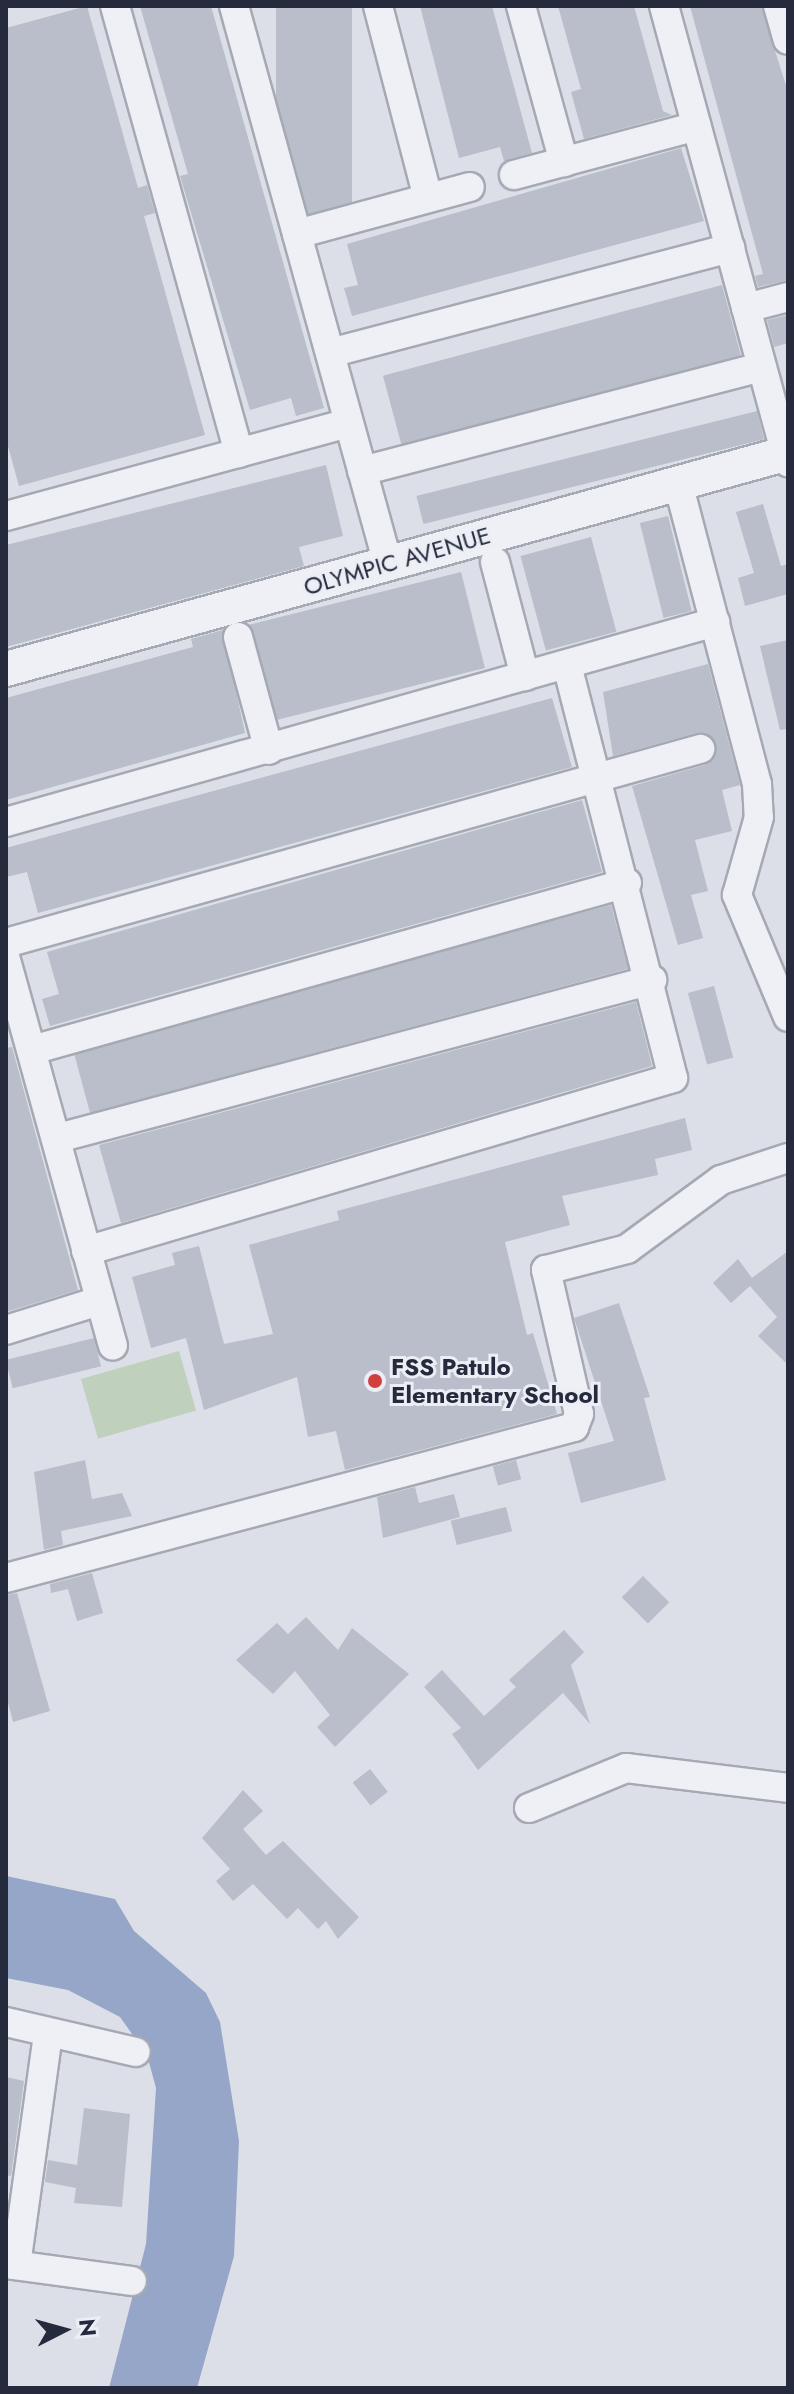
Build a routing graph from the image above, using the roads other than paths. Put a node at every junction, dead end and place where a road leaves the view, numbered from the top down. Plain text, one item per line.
1 (115, 6) edge
2 (234, 6) edge
3 (378, 6) edge
4 (521, 6) edge
5 (664, 6) edge
6 (778, 6) edge
7 (788, 40) edge
8 (697, 126) junction
9 (564, 162) junction
10 (514, 175) dead end
11 (470, 187) dead end
12 (428, 198) junction
13 (297, 234) junction
14 (730, 248) junction
15 (788, 297) edge
16 (746, 308) junction
17 (330, 353) junction
18 (762, 367) junction
19 (349, 423) junction
20 (239, 453) junction
21 (787, 456) edge
22 (362, 471) junction
23 (678, 483) junction
24 (6, 516) edge
25 (495, 562) dead end
26 (388, 564) junction
27 (715, 622) junction
28 (238, 637) dead end
29 (567, 664) junction
30 (6, 669) edge
31 (525, 676) junction
32 (700, 749) dead end
33 (269, 750) junction
34 (601, 777) junction
35 (6, 822) edge
36 (627, 883) junction
37 (6, 943) edge
38 (6, 960) edge
39 (652, 980) junction
40 (788, 1017) edge
41 (32, 1050) junction
42 (58, 1138) junction
43 (788, 1158) edge
44 (86, 1251) junction
45 (99, 1301) junction
46 (6, 1330) edge
47 (113, 1345) dead end
48 (6, 1578) edge
49 (788, 1788) edge
50 (529, 1808) dead end
51 (6, 2022) edge
52 (48, 2033) junction
53 (136, 2052) dead end
54 (11, 2265) edge
55 (132, 2281) dead end

1 - 20 street
2 - 13 street
3 - 12 street
4 - 9 street
5 - 8 street
6 - 7 street
8 - 9 street
8 - 14 street
9 - 10 street
11 - 12 street
12 - 13 street
13 - 17 street
14 - 16 street
14 - 17 street
15 - 16 street
16 - 18 street
17 - 19 street
18 - 21 street
18 - 22 street
19 - 20 street
19 - 22 street
20 - 24 street
21 - 23 street, OLYMPIC AVENUE
22 - 26 street
23 - 26 street, OLYMPIC AVENUE
23 - 27 street
25 - 31 street
26 - 30 street, OLYMPIC AVENUE
27 - 29 street
27 - 40 street
28 - 33 street
29 - 31 street
29 - 34 street
31 - 33 street
32 - 34 street
33 - 35 street
34 - 36 street
34 - 37 street
36 - 39 street
36 - 41 street
38 - 41 street
39 - 42 street
39 - 44 street
41 - 42 street
42 - 44 street
43 - 48 street
44 - 45 street
45 - 46 street
45 - 47 street
49 - 50 street
51 - 52 street
52 - 53 street
52 - 54 street
54 - 55 street

